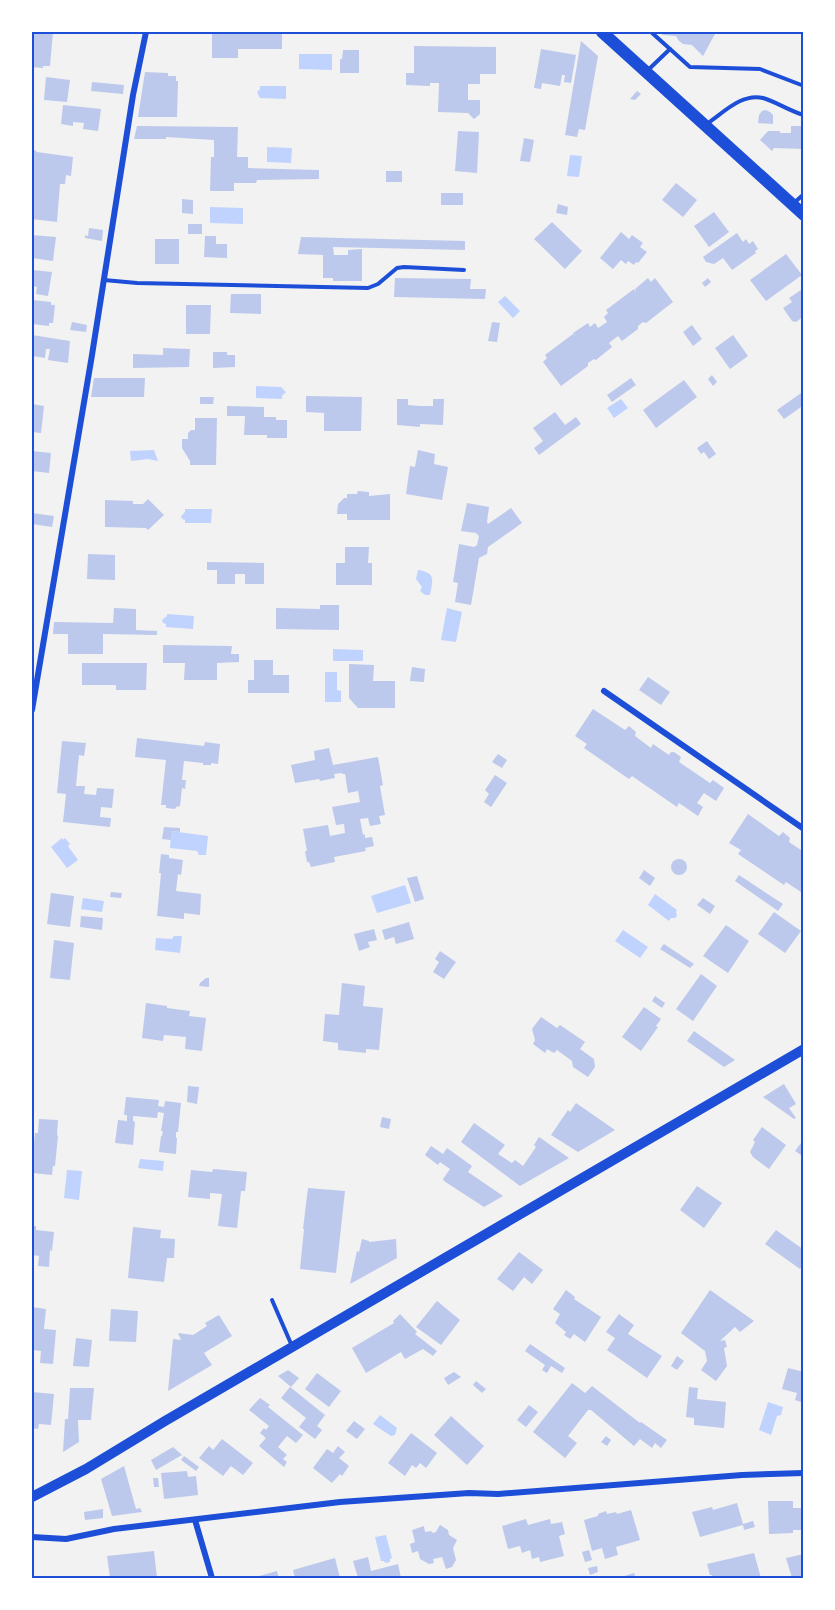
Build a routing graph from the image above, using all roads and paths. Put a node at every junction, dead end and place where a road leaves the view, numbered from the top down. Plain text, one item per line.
1 (146, 32) edge
2 (602, 32) edge
3 (651, 32) edge
4 (670, 49) junction
5 (646, 72) junction
6 (804, 87) edge
7 (804, 115) edge
8 (705, 125) junction
9 (804, 194) edge
10 (793, 205) junction
11 (804, 215) edge
12 (464, 270) dead end
13 (104, 280) junction
14 (604, 691) dead end
15 (32, 710) edge
16 (804, 829) edge
17 (804, 1049) edge
18 (272, 1300) dead end
19 (292, 1347) junction
20 (804, 1473) edge
21 (32, 1497) edge
22 (195, 1520) junction
23 (32, 1537) edge
24 (212, 1578) edge

1 - 13 street
2 - 5 main road
3 - 4 lane
4 - 5 lane
4 - 6 lane
5 - 8 main road
7 - 8 lane
8 - 10 main road
9 - 10 lane
10 - 11 main road
12 - 13 lane
13 - 15 street
14 - 16 street
17 - 19 main road
18 - 19 lane
19 - 21 main road
20 - 22 street
22 - 23 street
22 - 24 street

